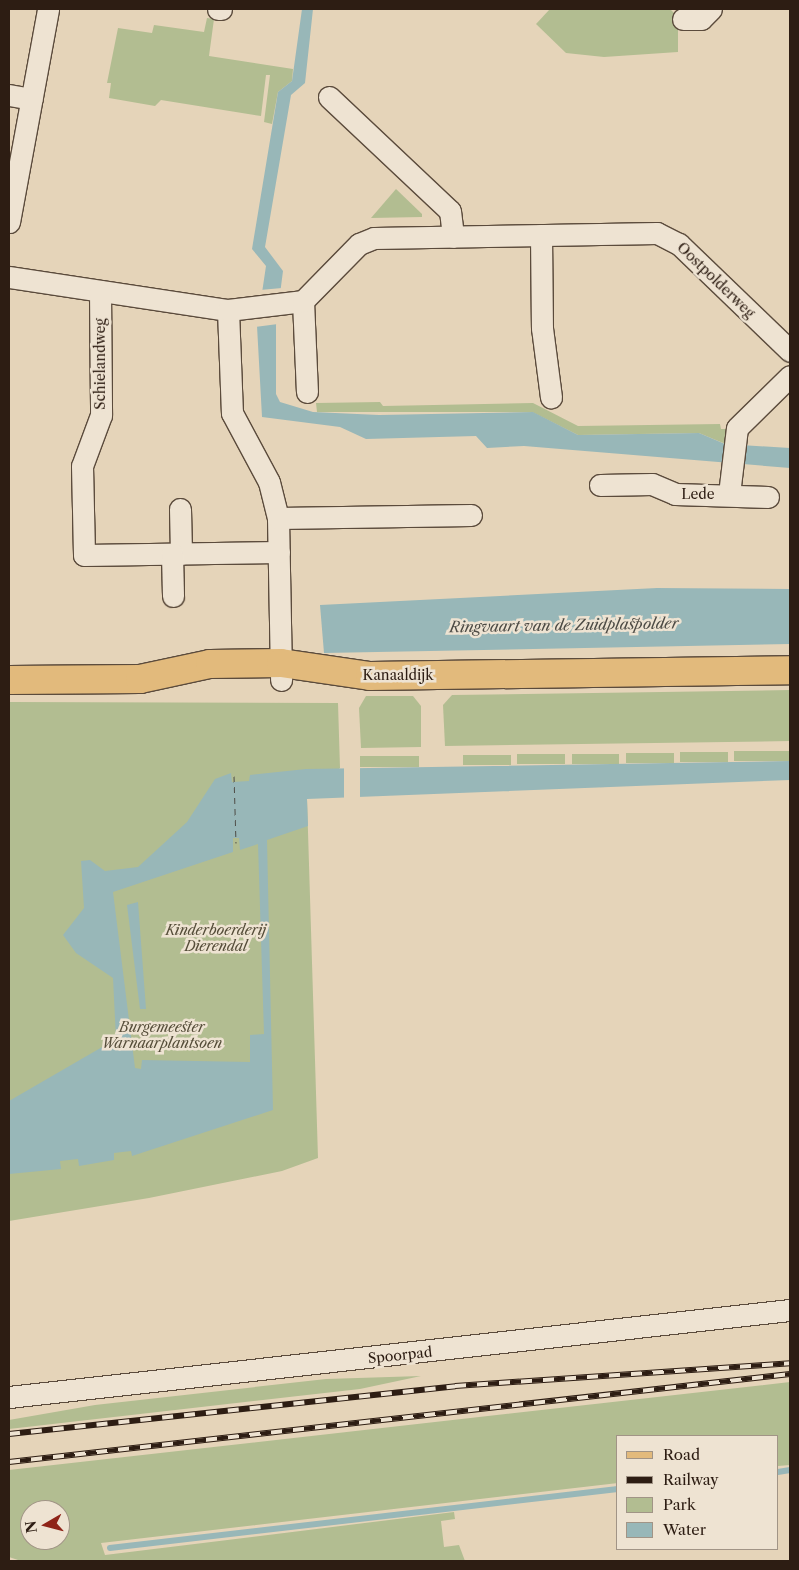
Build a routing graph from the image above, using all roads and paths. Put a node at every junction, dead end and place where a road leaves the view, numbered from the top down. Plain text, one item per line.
1 (48, 9) edge
2 (711, 9) edge
3 (683, 19) dead end
4 (9, 95) edge
5 (329, 97) dead end
6 (32, 99) junction
7 (9, 222) edge
8 (541, 235) junction
9 (453, 237) junction
10 (9, 277) edge
11 (100, 291) junction
12 (293, 304) junction
13 (228, 310) junction
14 (790, 352) edge
15 (790, 376) edge
16 (308, 392) dead end
17 (551, 396) dead end
18 (600, 485) dead end
19 (729, 494) junction
20 (768, 497) dead end
21 (180, 509) dead end
22 (471, 516) dead end
23 (278, 518) junction
24 (280, 552) junction
25 (176, 554) junction
26 (173, 596) dead end
27 (790, 670) edge
28 (281, 672) junction
29 (9, 680) edge
30 (790, 680) edge
31 (9, 691) edge
32 (790, 1310) edge
33 (9, 1397) edge

1 - 6 street
2 - 3 street
4 - 6 street
5 - 9 street
6 - 7 street
8 - 9 street, Oostpolderweg
8 - 14 street, Oostpolderweg
8 - 17 street
9 - 12 street, Oostpolderweg
10 - 11 street
11 - 13 street
11 - 25 street, Schielandweg
12 - 13 street
12 - 16 street
13 - 23 street
15 - 19 street
18 - 19 street, Lede
19 - 20 street, Lede
21 - 25 street
22 - 23 street
23 - 24 street
24 - 25 street, Schielandweg
24 - 28 street
25 - 26 street
27 - 28 main road, Kanaaldijk
28 - 29 main road, Kanaaldijk
28 - 30 main road, Kanaaldijk
28 - 31 main road, Kanaaldijk
32 - 33 street, Spoorpad

